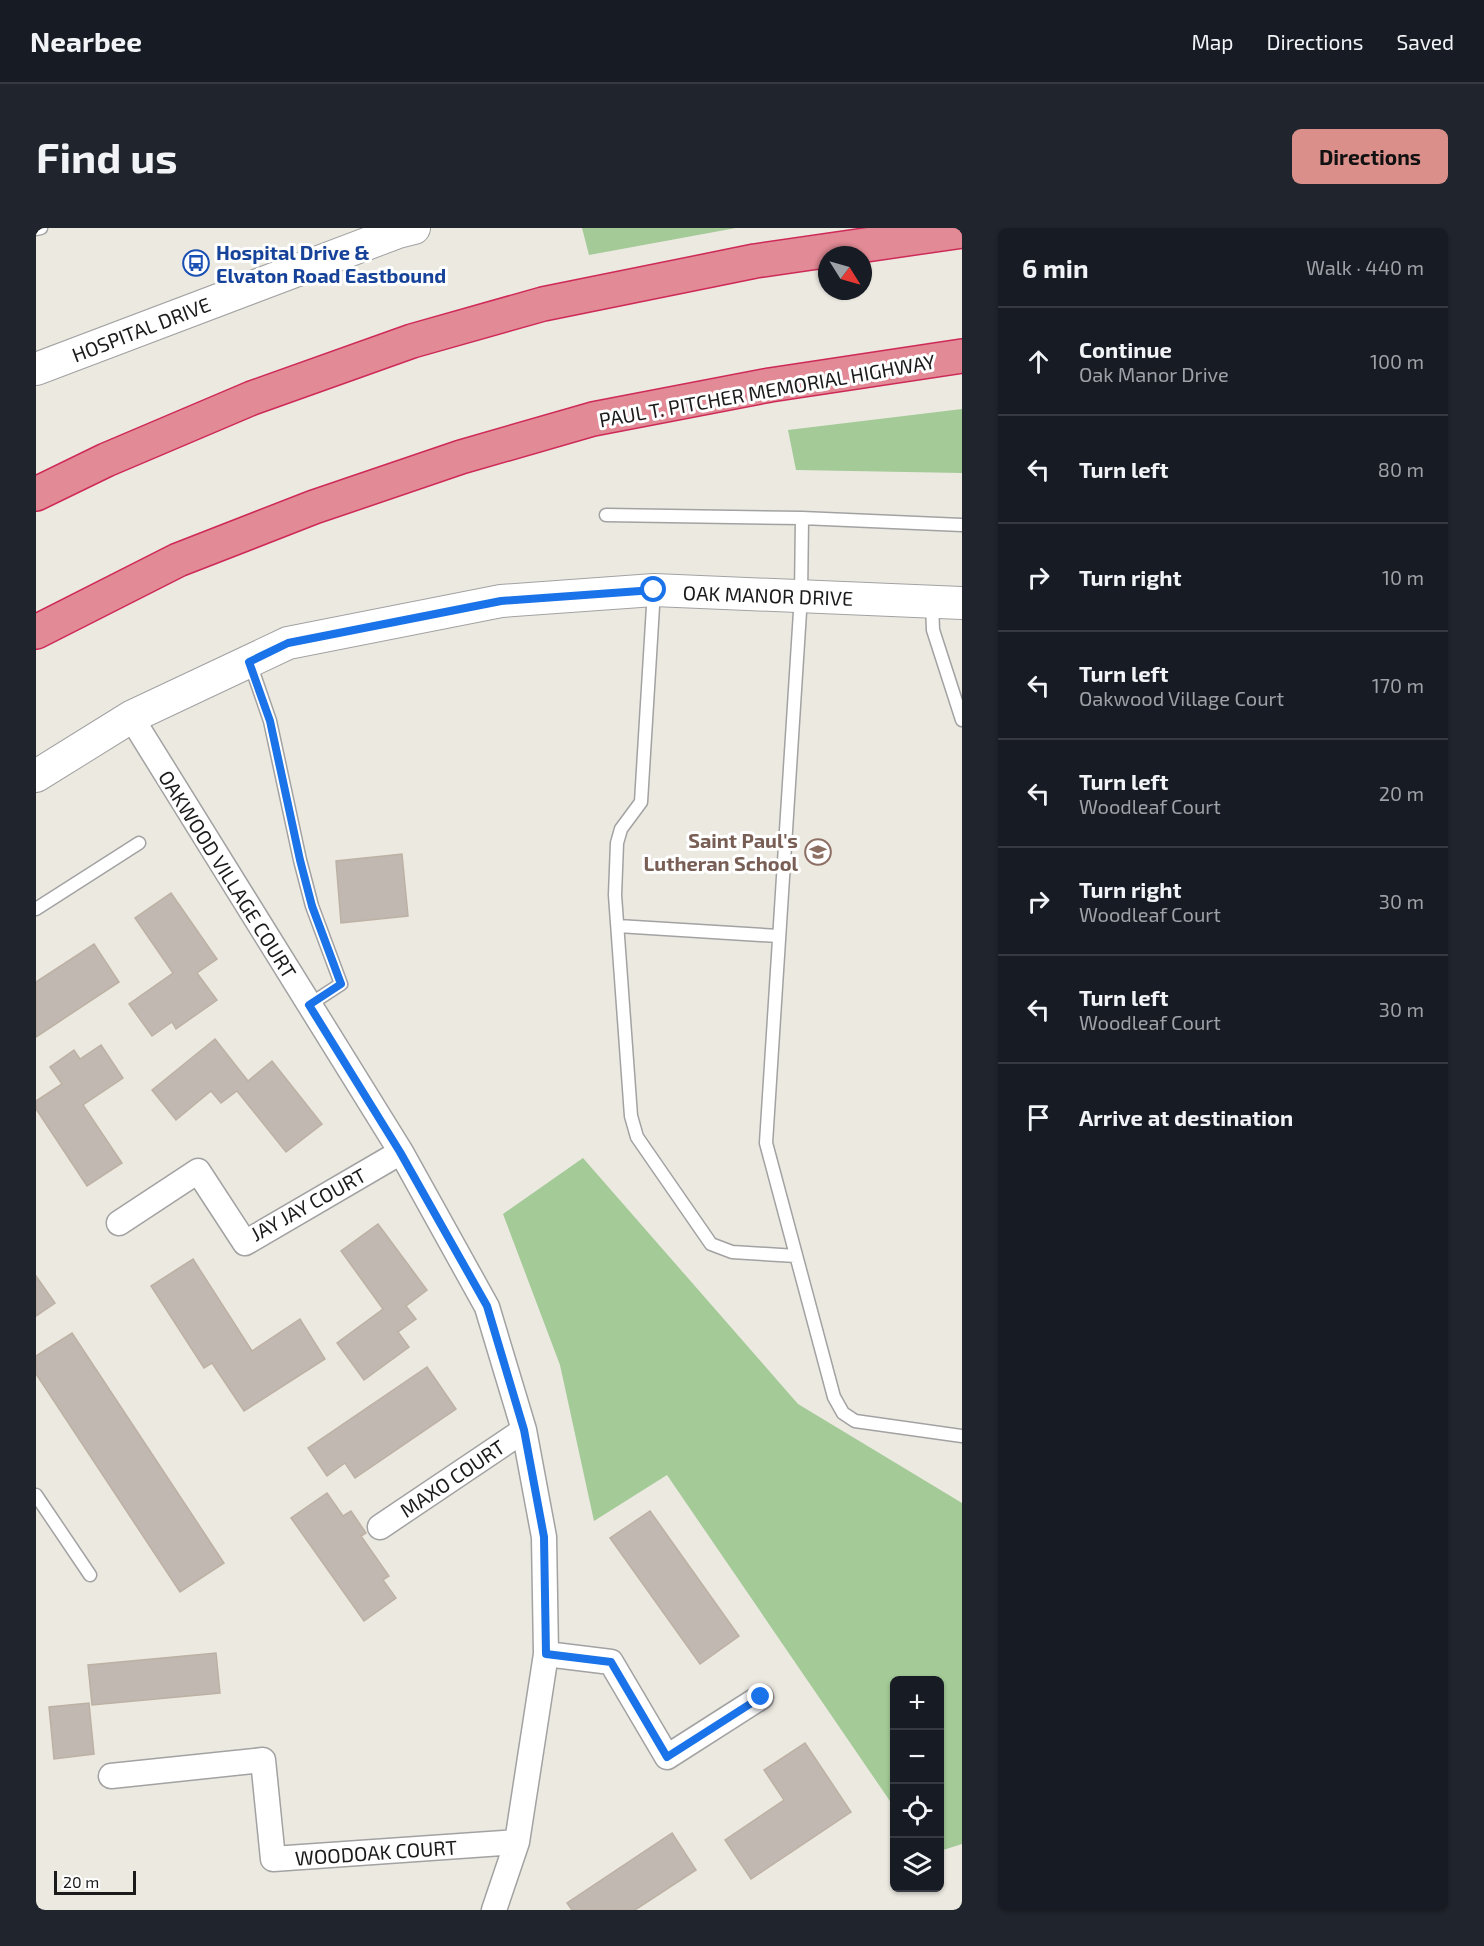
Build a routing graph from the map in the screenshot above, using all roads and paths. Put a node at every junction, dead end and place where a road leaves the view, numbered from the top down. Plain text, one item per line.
1 (41, 228) edge
2 (36, 229) edge
3 (403, 229) edge
4 (962, 231) edge
5 (962, 356) edge
6 (36, 369) edge
7 (36, 494) edge
8 (606, 515) dead end
9 (802, 518) junction
10 (962, 525) edge
11 (654, 590) junction
12 (801, 596) junction
13 (947, 602) edge
14 (36, 632) edge
15 (249, 662) junction
16 (131, 717) junction
17 (962, 720) edge
18 (36, 776) edge
19 (139, 843) dead end
20 (36, 909) edge
21 (618, 926) junction
22 (778, 936) junction
23 (309, 1005) junction
24 (400, 1152) junction
25 (119, 1223) dead end
26 (796, 1256) junction
27 (524, 1430) junction
28 (962, 1436) edge
29 (36, 1495) edge
30 (380, 1527) dead end
31 (90, 1575) dead end
32 (546, 1654) junction
33 (761, 1697) dead end
34 (111, 1776) dead end
35 (517, 1842) junction
36 (494, 1910) edge

1 - 2 lane
3 - 6 street, HOSPITAL DRIVE
4 - 7 highway
5 - 14 highway, PAUL T. PITCHER MEMORIAL HIGHWAY
8 - 9 lane
9 - 10 lane
9 - 12 lane
11 - 12 street, OAK MANOR DRIVE
11 - 15 street, OAK MANOR DRIVE
11 - 21 lane
12 - 13 street, OAK MANOR DRIVE
12 - 22 lane
13 - 17 lane
15 - 16 street, OAK MANOR DRIVE
15 - 23 lane
16 - 18 street, OAK MANOR DRIVE
16 - 23 street, OAKWOOD VILLAGE COURT
19 - 20 lane
21 - 22 lane
21 - 26 lane
22 - 26 lane
23 - 24 street, OAKWOOD VILLAGE COURT
24 - 25 street, JAY JAY COURT
24 - 27 street, OAKWOOD VILLAGE COURT
26 - 28 lane
27 - 30 street, MAXO COURT
27 - 32 street, OAKWOOD VILLAGE COURT
29 - 31 lane
32 - 33 street
32 - 35 street, OAKWOOD VILLAGE COURT
34 - 35 street, WOODOAK COURT
35 - 36 street, OAKWOOD VILLAGE COURT

